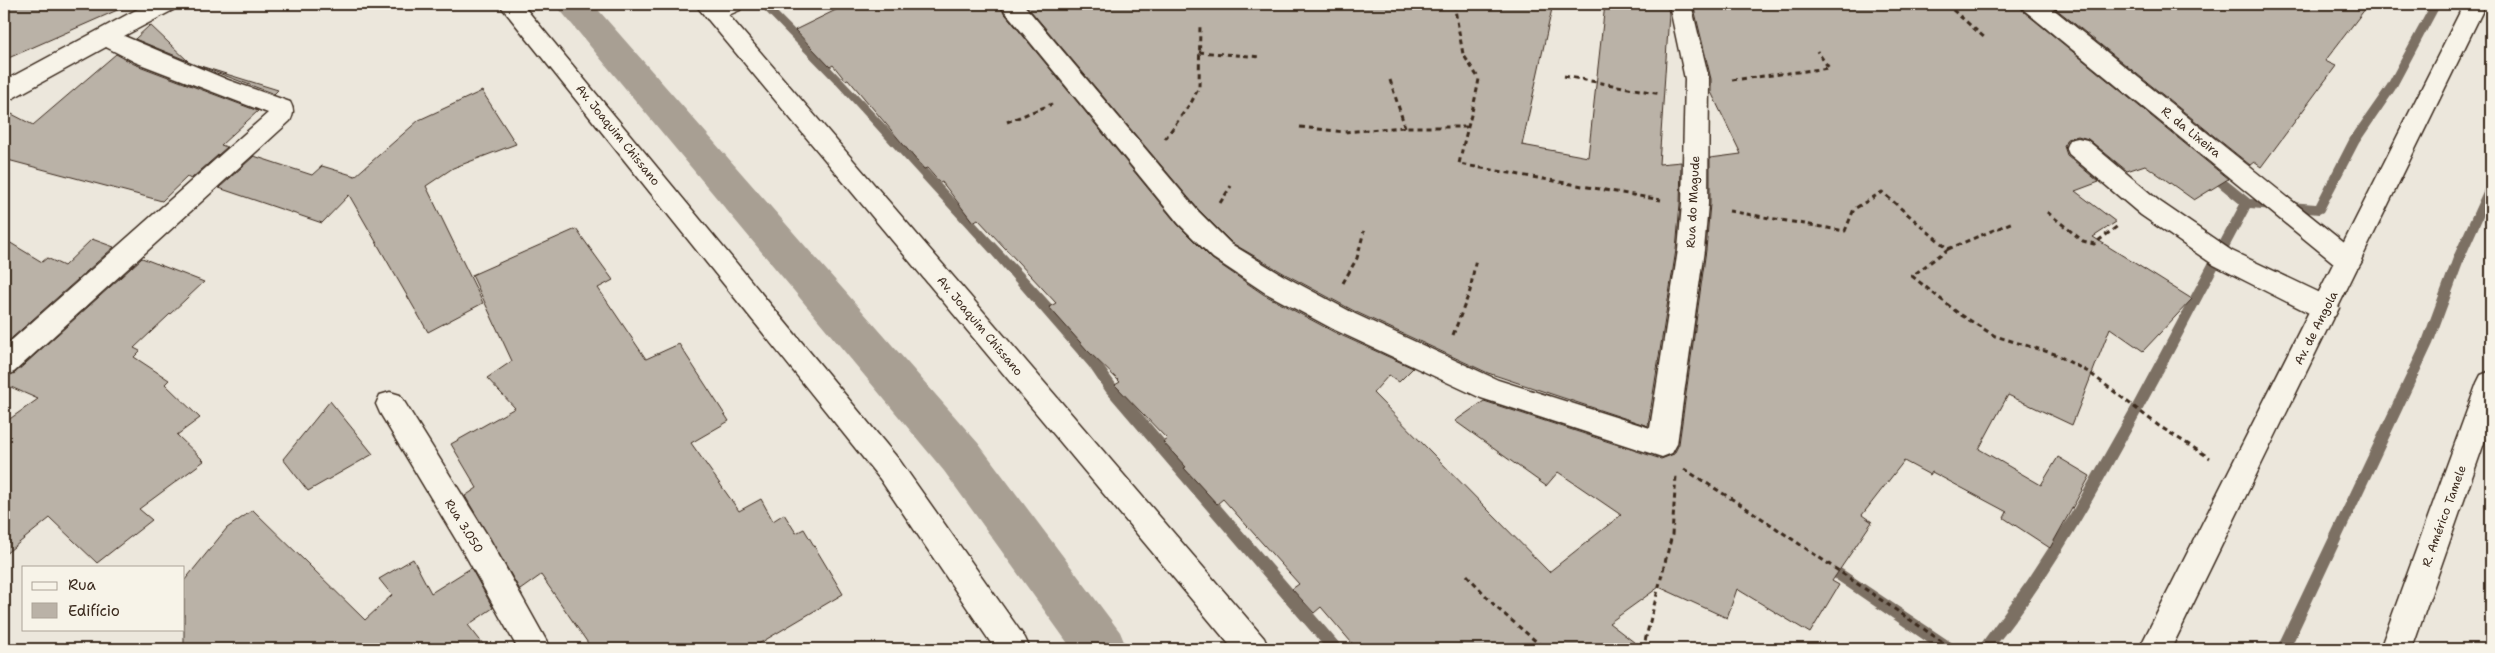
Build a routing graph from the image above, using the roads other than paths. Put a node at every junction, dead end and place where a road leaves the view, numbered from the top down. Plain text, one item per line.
1 (165, 4) edge
2 (510, 4) edge
3 (1680, 4) edge
4 (2032, 4) edge
5 (2475, 5) edge
6 (1017, 6) edge
7 (718, 7) edge
8 (106, 36) junction
9 (4, 92) edge
10 (2078, 147) dead end
11 (2349, 261) junction
12 (2326, 308) junction
13 (4, 364) edge
14 (2491, 383) edge
15 (390, 404) dead end
16 (535, 649) edge
17 (1014, 649) edge
18 (1253, 649) edge
19 (2155, 649) edge
20 (2396, 649) edge

1 - 8 street
2 - 17 street, Av. Joaquim Chissano
3 - 6 street, Rua do Magude
4 - 11 street, R. da Lixeira
5 - 11 street, Av. de Angola
7 - 18 street, Av. Joaquim Chissano
8 - 9 street
8 - 13 street
10 - 12 street
11 - 12 street, Av. de Angola
12 - 19 street, Av. de Angola
14 - 20 street, R. Américo Tamele
15 - 16 street, Rua 3.050

